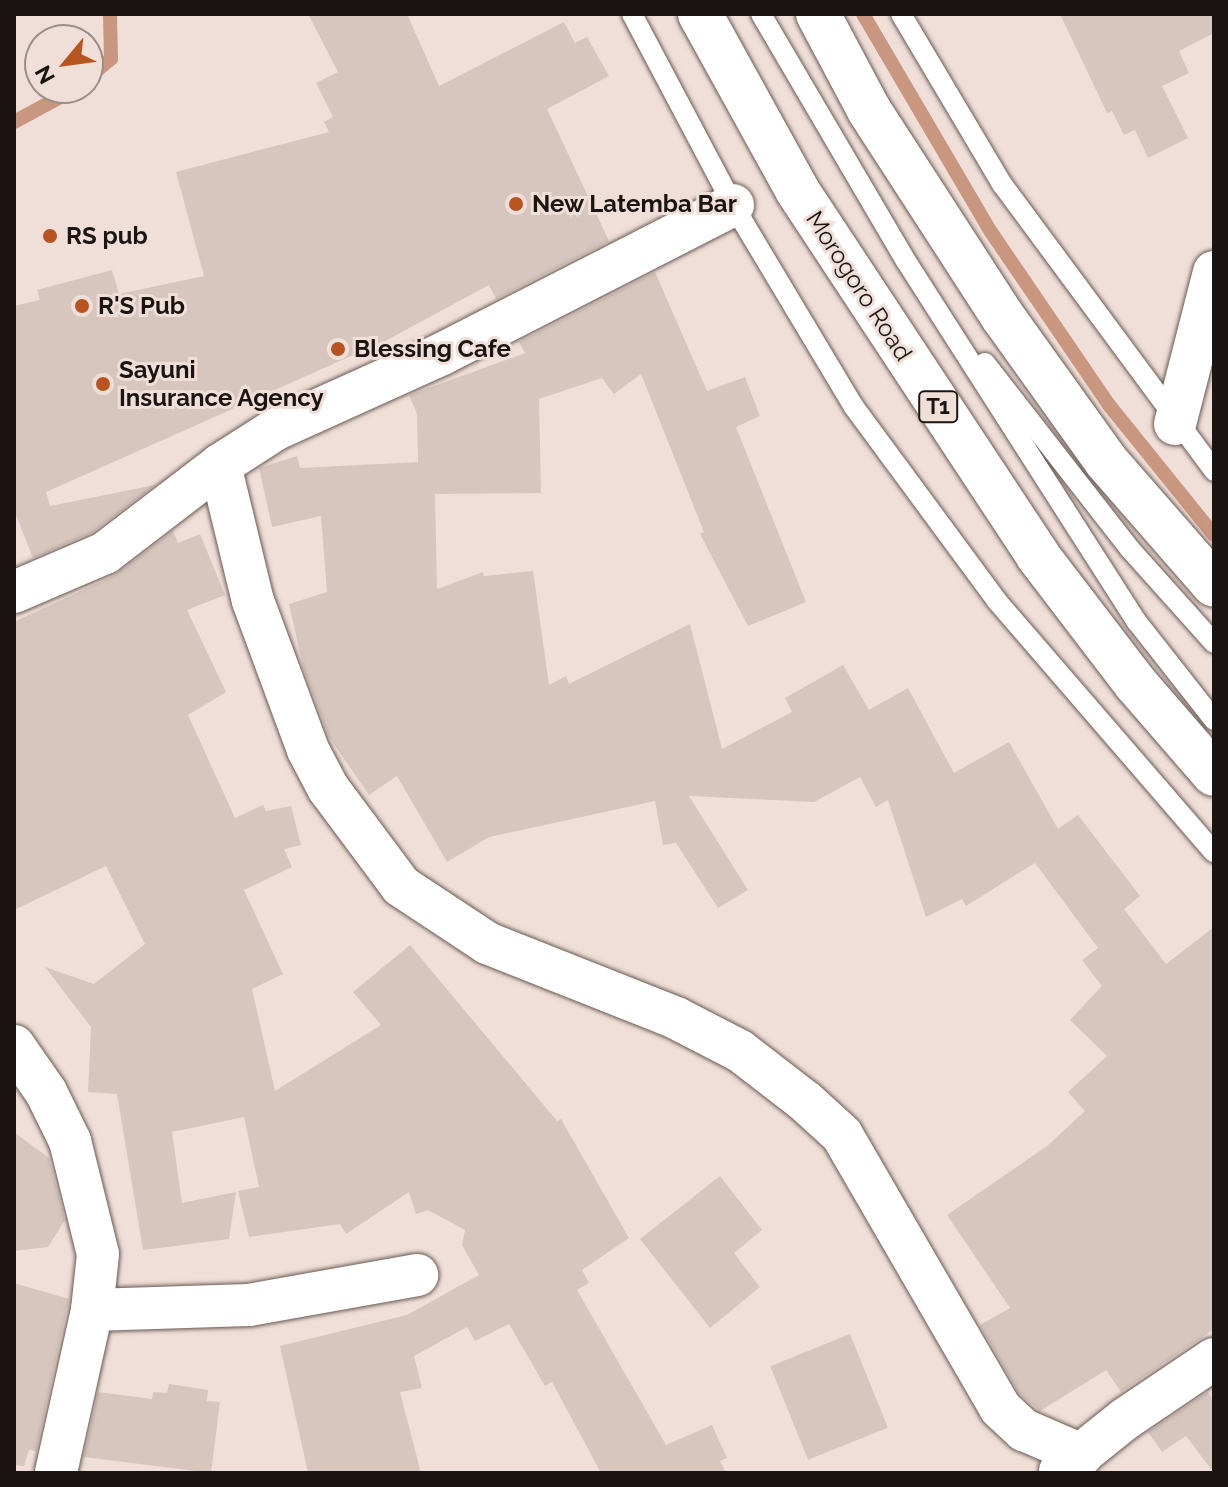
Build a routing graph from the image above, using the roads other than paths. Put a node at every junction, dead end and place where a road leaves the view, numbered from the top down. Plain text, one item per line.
1 (632, 14) edge
2 (700, 14) edge
3 (761, 14) edge
4 (818, 14) edge
5 (901, 14) edge
6 (733, 205) junction
7 (906, 261) junction
8 (1214, 272) edge
9 (1175, 424) junction
10 (220, 465) junction
11 (1214, 471) edge
12 (1214, 585) edge
13 (14, 592) edge
14 (1214, 643) edge
15 (1214, 720) edge
16 (1214, 774) edge
17 (1214, 852) edge
18 (14, 1046) edge
19 (417, 1275) dead end
20 (92, 1310) junction
21 (1214, 1359) edge
22 (1070, 1464) edge
23 (56, 1473) edge

1 - 6 lane
2 - 16 highway, Morogoro Road / T1
3 - 7 lane
4 - 12 highway
5 - 9 lane
6 - 10 street
6 - 17 lane
7 - 14 lane
7 - 15 lane
8 - 9 street
9 - 11 lane
10 - 13 street
10 - 22 street
18 - 20 street
19 - 20 street
20 - 23 street
21 - 22 street

